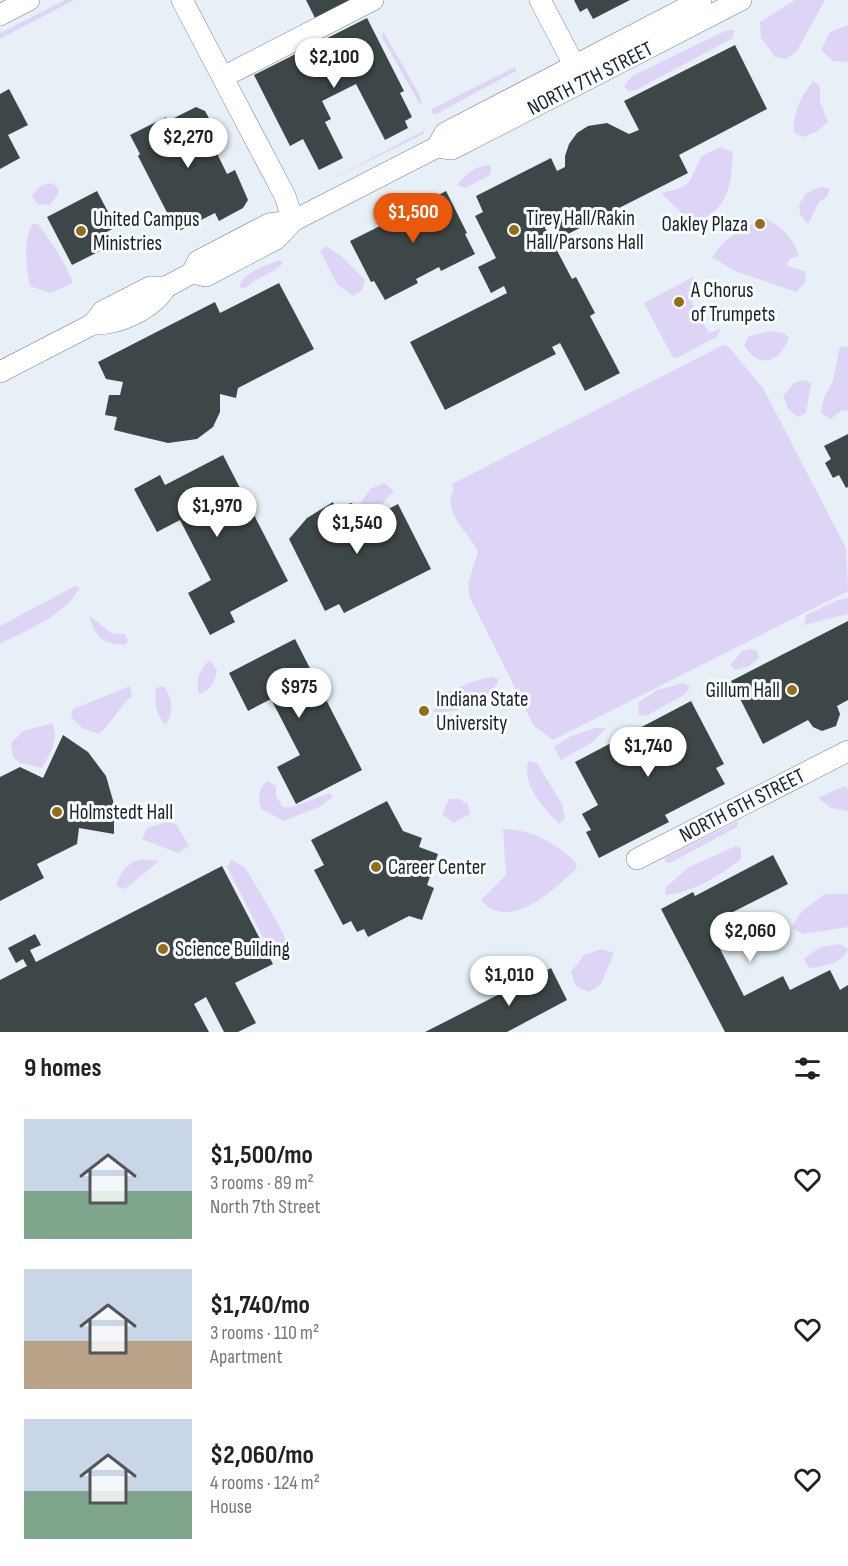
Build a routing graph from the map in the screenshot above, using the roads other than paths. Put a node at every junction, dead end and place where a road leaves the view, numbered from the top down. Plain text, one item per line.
1 (29, 0) edge
2 (182, 0) edge
3 (373, 0) edge
4 (540, 0) edge
5 (701, 0) edge
6 (741, 0) edge
7 (0, 15) edge
8 (579, 73) junction
9 (223, 77) junction
10 (293, 221) junction
11 (0, 372) edge
12 (848, 752) edge
13 (637, 859) dead end

1 - 7 street
2 - 9 street
3 - 9 street
4 - 8 street
5 - 8 street, NORTH 7TH STREET
6 - 8 street, NORTH 7TH STREET
8 - 10 street, NORTH 7TH STREET
9 - 10 street
10 - 11 street, NORTH 7TH STREET
12 - 13 street, NORTH 6TH STREET

